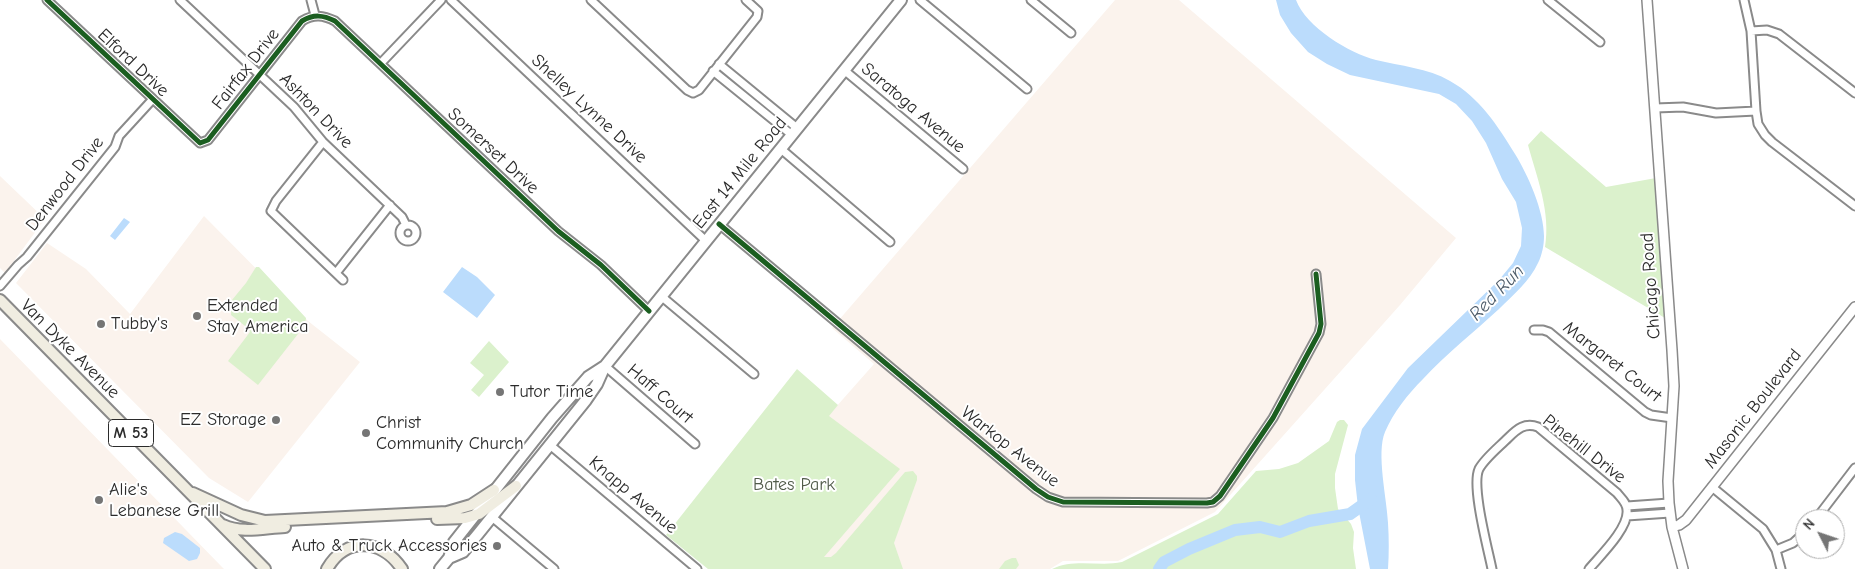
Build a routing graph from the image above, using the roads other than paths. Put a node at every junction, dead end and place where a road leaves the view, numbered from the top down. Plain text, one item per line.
1 (47, 0) edge
2 (180, 0) edge
3 (310, 0) edge
4 (441, 0) edge
5 (451, 0) edge
6 (592, 0) edge
7 (746, 0) edge
8 (901, 0) edge
9 (920, 0) edge
10 (1031, 0) edge
11 (1548, 0) edge
12 (1647, 0) edge
13 (1744, 0) edge
14 (315, 15) junction
15 (1751, 31) junction
16 (1071, 33) dead end
17 (1600, 42) dead end
18 (380, 63) junction
19 (719, 64) junction
20 (844, 70) junction
21 (713, 71) junction
22 (260, 75) junction
23 (1027, 89) dead end
24 (1855, 93) edge
25 (152, 100) junction
26 (1655, 108) junction
27 (1756, 111) junction
28 (795, 132) junction
29 (324, 142) junction
30 (202, 143) joint
31 (781, 149) junction
32 (963, 169) dead end
33 (390, 205) junction
34 (1855, 206) edge
35 (719, 224) junction
36 (406, 225) dead end
37 (706, 241) junction
38 (890, 242) dead end
39 (336, 273) junction
40 (1316, 274) dead end
41 (343, 280) dead end
42 (0, 286) edge
43 (661, 296) junction
44 (0, 300) edge
45 (1855, 307) edge
46 (649, 311) junction
47 (1534, 330) dead end
48 (605, 366) junction
49 (754, 374) dead end
50 (1672, 418) junction
51 (695, 444) dead end
52 (550, 445) junction
53 (1855, 468) edge
54 (516, 486) junction
55 (1712, 487) junction
56 (187, 490) junction
57 (494, 490) junction
58 (1627, 506) junction
59 (1670, 508) junction
60 (1824, 509) edge
61 (473, 516) junction
62 (1627, 516) junction
63 (492, 517) junction
64 (220, 523) junction
65 (1672, 527) junction
66 (1795, 541) edge
67 (1776, 550) junction
68 (449, 558) junction
69 (265, 569) edge
70 (327, 569) edge
71 (402, 569) edge
72 (440, 569) edge
73 (554, 569) edge
74 (697, 569) edge
75 (1492, 569) edge
76 (1589, 569) edge
77 (1684, 569) edge
78 (1781, 569) edge

1 - 25 street, Elford Drive
2 - 22 street, Ashton Drive
3 - 14 street
4 - 18 street
5 - 37 street, Shelley Lynne Drive
6 - 21 street
7 - 19 street
8 - 20 main road, East 14 Mile Road
9 - 23 street
10 - 16 street
11 - 17 street
12 - 26 street, Chicago Road
13 - 15 street
14 - 18 street, Somerset Drive
14 - 22 street, Fairfax Drive
15 - 24 street
15 - 27 street
18 - 46 street, Somerset Drive
19 - 21 street
19 - 28 street
20 - 28 main road, East 14 Mile Road
20 - 32 street, Saratoga Avenue
21 - 28 street
22 - 29 street, Ashton Drive
22 - 30 street, Fairfax Drive
25 - 30 street, Elford Drive
25 - 42 street, Denwood Drive
26 - 27 street
26 - 50 street, Chicago Road
27 - 34 street
28 - 31 main road, East 14 Mile Road
29 - 33 street, Ashton Drive
29 - 39 street
31 - 35 main road, East 14 Mile Road
31 - 38 street
33 - 36 street, Ashton Drive
33 - 39 street
35 - 37 main road, East 14 Mile Road
35 - 40 street, Warkop Avenue
37 - 43 main road, East 14 Mile Road
39 - 41 street
43 - 46 main road, East 14 Mile Road
43 - 49 street
44 - 56 main road, Van Dyke Avenue / M 53
45 - 55 street, Masonic Boulevard
46 - 48 main road, East 14 Mile Road
47 - 50 street, Margaret Court
48 - 51 street, Haff Court
48 - 52 main road, East 14 Mile Road
48 - 57 main road, East 14 Mile Road
50 - 59 street, Chicago Road
52 - 54 main road, East 14 Mile Road
52 - 74 street, Knapp Avenue
53 - 60 street
54 - 61 main road
54 - 63 main road, East 14 Mile Road
55 - 65 street, Masonic Boulevard
55 - 67 street
56 - 57 main road
56 - 64 main road, Van Dyke Avenue / M 53
57 - 61 main road, East 14 Mile Road
58 - 59 street, Pinehill Drive
58 - 62 street, Pinehill Drive
58 - 75 street, Pinehill Drive
59 - 62 street
59 - 65 street, Chicago Road
61 - 64 main road
61 - 68 main road, East 14 Mile Road
62 - 76 street
63 - 68 main road, East 14 Mile Road
63 - 73 street
64 - 69 main road, Van Dyke Avenue / M 53
65 - 77 street, Chicago Road
66 - 67 street
67 - 78 street
68 - 72 main road, East 14 Mile Road
70 - 71 main road

